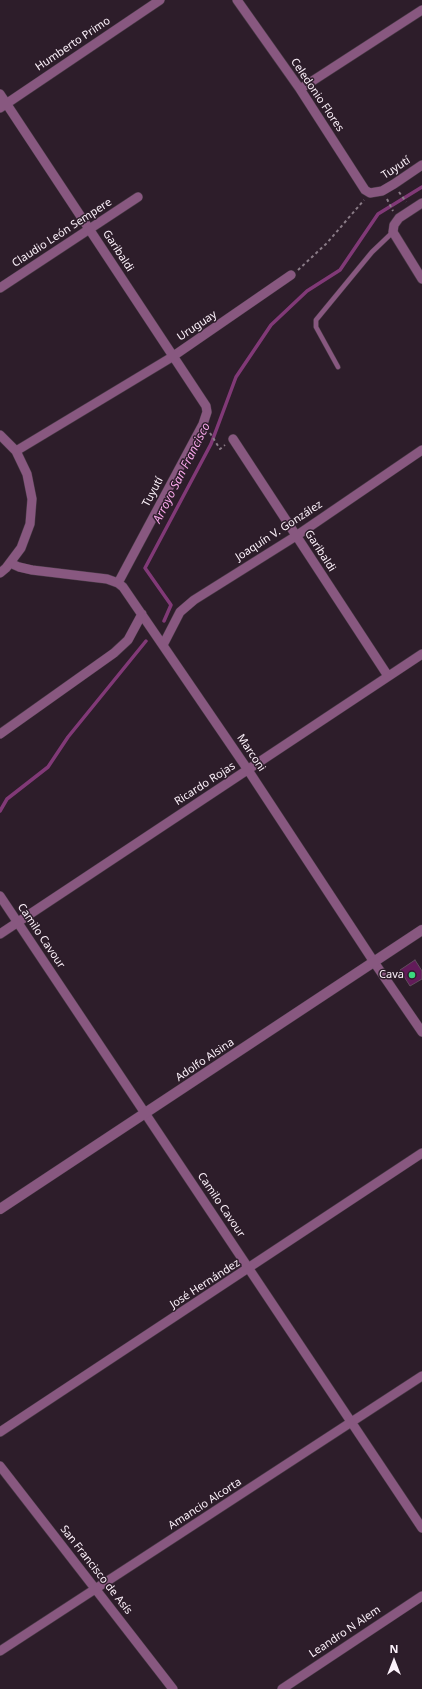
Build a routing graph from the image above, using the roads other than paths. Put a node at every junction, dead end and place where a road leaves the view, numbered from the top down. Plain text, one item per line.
1 (160, 0) edge
2 (237, 0) edge
3 (422, 10) edge
4 (300, 89) junction
5 (0, 94) edge
6 (3, 106) edge
7 (422, 165) edge
8 (382, 191) joint
9 (138, 197) dead end
10 (422, 203) edge
11 (89, 229) junction
12 (393, 232) junction
13 (291, 276) road end
14 (422, 279) edge
15 (0, 288) edge
16 (172, 357) junction
17 (338, 367) dead end
18 (207, 412) joint
19 (0, 435) edge
20 (233, 439) dead end
21 (422, 450) edge
22 (16, 451) junction
23 (296, 536) junction
24 (10, 563) junction
25 (0, 573) edge
26 (118, 583) junction
27 (142, 614) junction
28 (163, 645) junction
29 (422, 654) edge
30 (388, 676) junction
31 (0, 734) edge
32 (248, 770) junction
33 (0, 896) edge
34 (18, 922) junction
35 (422, 930) edge
36 (0, 934) edge
37 (374, 962) junction
38 (422, 1032) edge
39 (145, 1114) junction
40 (422, 1153) edge
41 (0, 1209) edge
42 (250, 1268) junction
43 (422, 1376) edge
44 (352, 1422) junction
45 (0, 1432) edge
46 (0, 1466) edge
47 (422, 1528) edge
48 (96, 1589) junction
49 (422, 1596) edge
50 (0, 1651) edge
51 (173, 1689) edge
52 (282, 1689) edge

1 - 6 street, Humberto Primo
2 - 4 street, Celedonio Flores
3 - 4 street
4 - 8 street, Celedonio Flores
5 - 6 street, Garibaldi
6 - 11 street, Garibaldi
7 - 8 street, Tuyutí
9 - 11 street, Claudio León Sempere
10 - 12 street
11 - 15 street, Claudio León Sempere
11 - 16 street, Garibaldi
12 - 14 street
12 - 17 lane
13 - 16 street, Uruguay
16 - 18 street, Garibaldi
16 - 22 street, Uruguay
18 - 26 street, Tuyutí
19 - 22 street
20 - 23 street, Garibaldi
21 - 23 street, Joaquín V. González
22 - 24 street
23 - 28 street, Joaquín V. González
23 - 30 street, Garibaldi
24 - 25 street
24 - 26 street
26 - 27 street, Marconi
27 - 28 street, Marconi
27 - 31 street
28 - 32 street, Marconi
29 - 30 street, Ricardo Rojas
30 - 32 street, Ricardo Rojas
32 - 34 street, Ricardo Rojas
32 - 37 street, Marconi
33 - 34 street, Camilo Cavour
34 - 36 street, Ricardo Rojas
34 - 39 street, Camilo Cavour
35 - 37 street, Adolfo Alsina
37 - 38 street, Marconi
37 - 39 street, Adolfo Alsina
39 - 41 street, Adolfo Alsina
39 - 42 street, Camilo Cavour
40 - 42 street, José Hernández
42 - 44 street, Camilo Cavour
42 - 45 street, José Hernández
43 - 44 street, Amancio Alcorta
44 - 47 street, Camilo Cavour
44 - 48 street, Amancio Alcorta
46 - 48 street, San Francisco de Asís
48 - 50 street, Amancio Alcorta
48 - 51 street, San Francisco de Asís
49 - 52 street, Leandro N Alem

